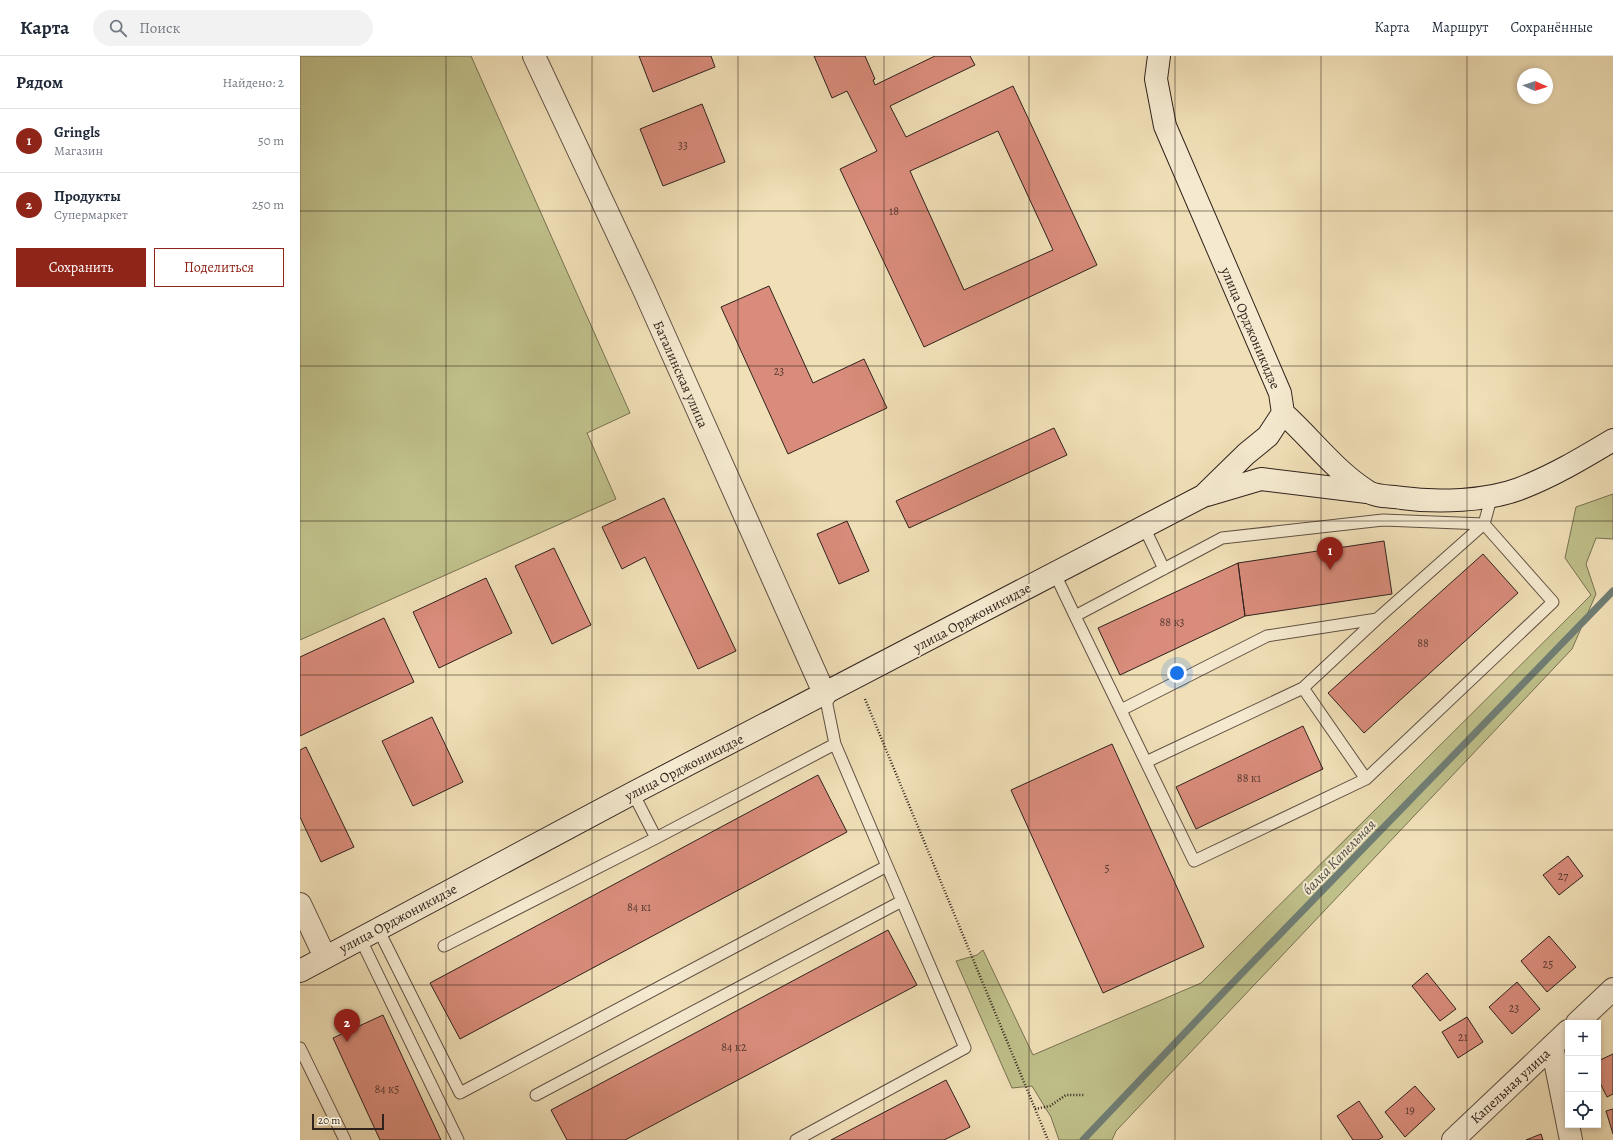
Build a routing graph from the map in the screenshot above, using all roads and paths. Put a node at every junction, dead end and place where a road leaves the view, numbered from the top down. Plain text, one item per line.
1 (534, 56) edge
2 (1159, 56) edge
3 (1283, 413) junction
4 (1613, 440) edge
5 (1369, 492) junction
6 (1492, 495) junction
7 (1204, 496) junction
8 (1484, 524) junction
9 (1144, 527) junction
10 (1164, 569) junction
11 (1055, 574) junction
12 (1075, 616) junction
13 (1377, 619) junction
14 (854, 678) junction
15 (1303, 688) junction
16 (824, 695) junction
17 (1121, 710) junction
18 (835, 744) junction
19 (1146, 762) junction
20 (1366, 779) junction
21 (633, 793) junction
22 (656, 838) junction
23 (887, 866) junction
24 (902, 901) junction
25 (300, 904) edge
26 (369, 934) junction
27 (444, 946) dead end
28 (325, 957) junction
29 (300, 971) edge
30 (1613, 989) edge
31 (1580, 1020) edge
32 (1565, 1034) edge
33 (1552, 1046) junction
34 (300, 1048) edge
35 (536, 1094) dead end
36 (1085, 1095) dead end
37 (1036, 1110) junction
38 (345, 1140) edge
39 (458, 1140) edge
40 (796, 1140) edge
41 (1048, 1140) edge
42 (1453, 1140) edge
43 (1571, 1140) edge

1 - 16 street, Баталинская улица
2 - 3 street, улица Орджоникидзе
3 - 5 street
3 - 7 street, улица Орджоникидзе
4 - 6 street
5 - 6 street
5 - 7 street
6 - 8 lane
7 - 9 street, улица Орджоникидзе
8 - 10 lane
8 - 13 lane
8 - 20 lane
9 - 10 lane
9 - 11 street, улица Орджоникидзе
10 - 12 lane
11 - 12 lane
11 - 14 street, улица Орджоникидзе
12 - 17 lane
13 - 15 lane
13 - 17 lane
14 - 16 street, улица Орджоникидзе
14 - 37 path
15 - 19 lane
15 - 20 lane
16 - 18 lane
16 - 21 street, улица Орджоникидзе
17 - 19 lane
18 - 22 lane
18 - 23 lane
19 - 20 lane
21 - 22 lane
21 - 26 street, улица Орджоникидзе
22 - 27 lane
23 - 24 lane
23 - 26 lane
24 - 35 lane
24 - 40 lane
25 - 28 street
26 - 28 street, улица Орджоникидзе
26 - 39 lane
28 - 29 street, улица Орджоникидзе
30 - 31 street
32 - 33 street, Капельная улица
33 - 42 street, Капельная улица
33 - 43 street
34 - 38 lane
36 - 37 path
37 - 41 path

